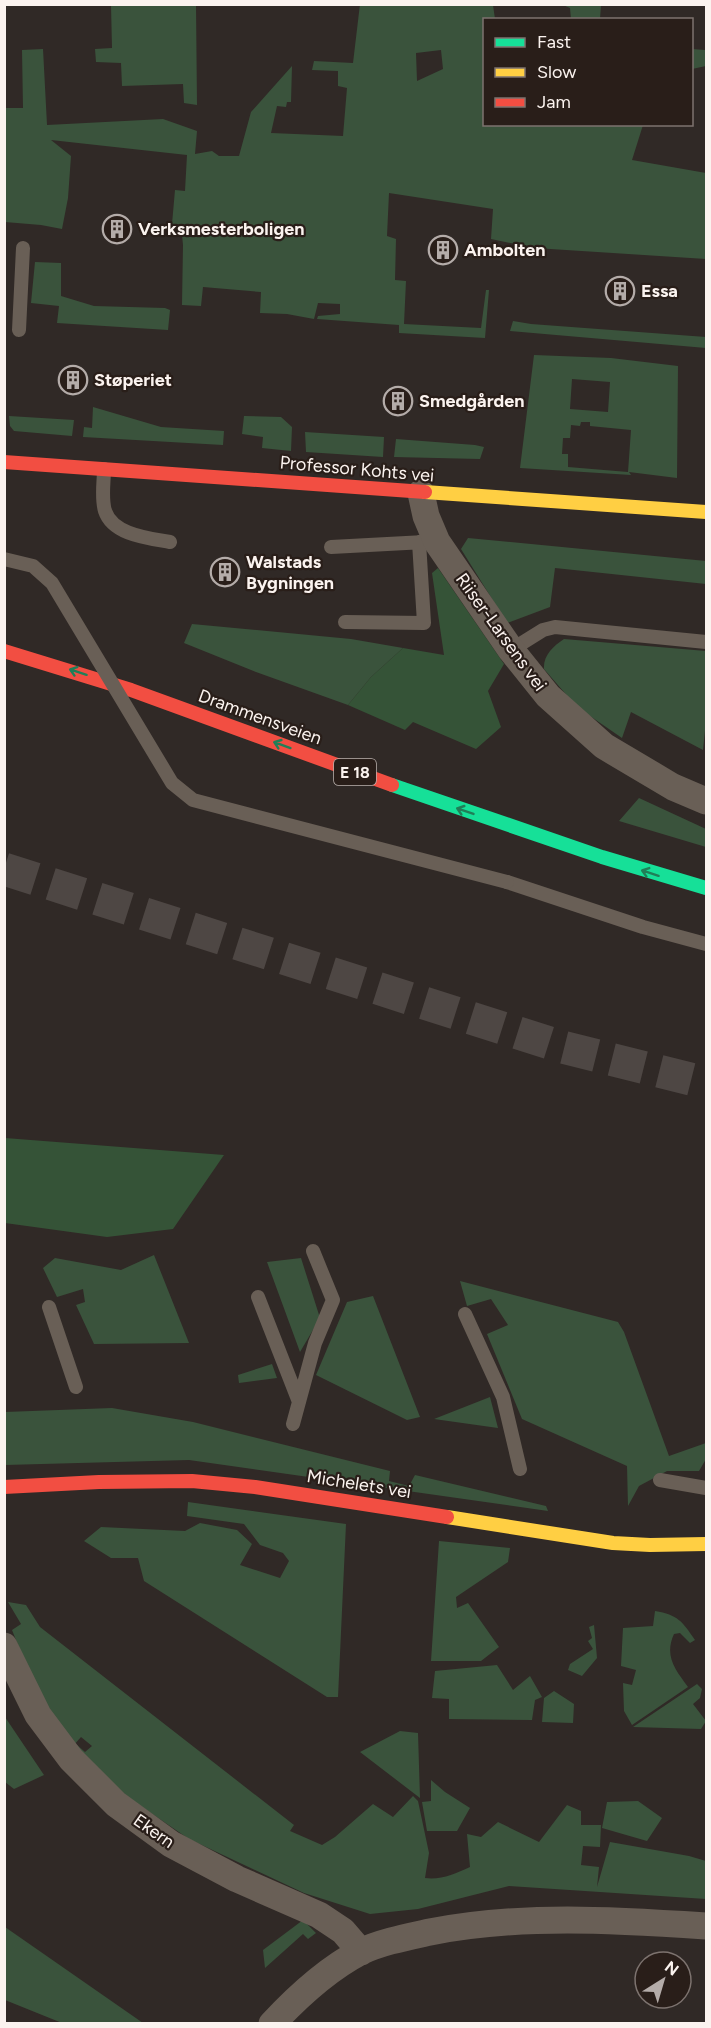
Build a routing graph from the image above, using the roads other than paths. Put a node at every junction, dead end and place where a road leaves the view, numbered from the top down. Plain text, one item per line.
1 (23, 248) dead end
2 (19, 330) dead end
3 (4, 462) edge
4 (104, 469) junction
5 (421, 493) junction
6 (706, 512) edge
7 (170, 542) dead end
8 (428, 542) junction
9 (330, 547) dead end
10 (4, 559) edge
11 (345, 622) dead end
12 (706, 642) edge
13 (512, 650) junction
14 (4, 651) edge
15 (706, 801) edge
16 (706, 888) edge
17 (706, 944) edge
18 (313, 1251) dead end
19 (258, 1297) dead end
20 (50, 1307) dead end
21 (465, 1314) dead end
22 (76, 1387) dead end
23 (299, 1402) junction
24 (293, 1424) dead end
25 (520, 1469) dead end
26 (660, 1480) dead end
27 (4, 1487) edge
28 (706, 1488) edge
29 (706, 1544) edge
30 (4, 1646) edge
31 (706, 1926) edge
32 (361, 1952) junction
33 (272, 2024) edge

1 - 2 lane
3 - 4 main road, Professor Kohts vei
4 - 5 main road, Professor Kohts vei
4 - 7 lane
5 - 6 main road, Professor Kohts vei
5 - 8 street, Riiser-Larsens vei
8 - 9 lane
8 - 11 lane
8 - 13 street, Riiser-Larsens vei
10 - 17 lane, bridge
12 - 13 lane
13 - 15 street, Riiser-Larsens vei
16 -> 14 main road, Drammensveien / E 18
18 - 23 lane
19 - 23 lane
20 - 22 lane
21 - 25 lane
23 - 24 lane
26 - 28 lane
27 - 29 main road, Michelets vei
30 - 32 street, Ekern
31 - 32 street
32 - 33 street

